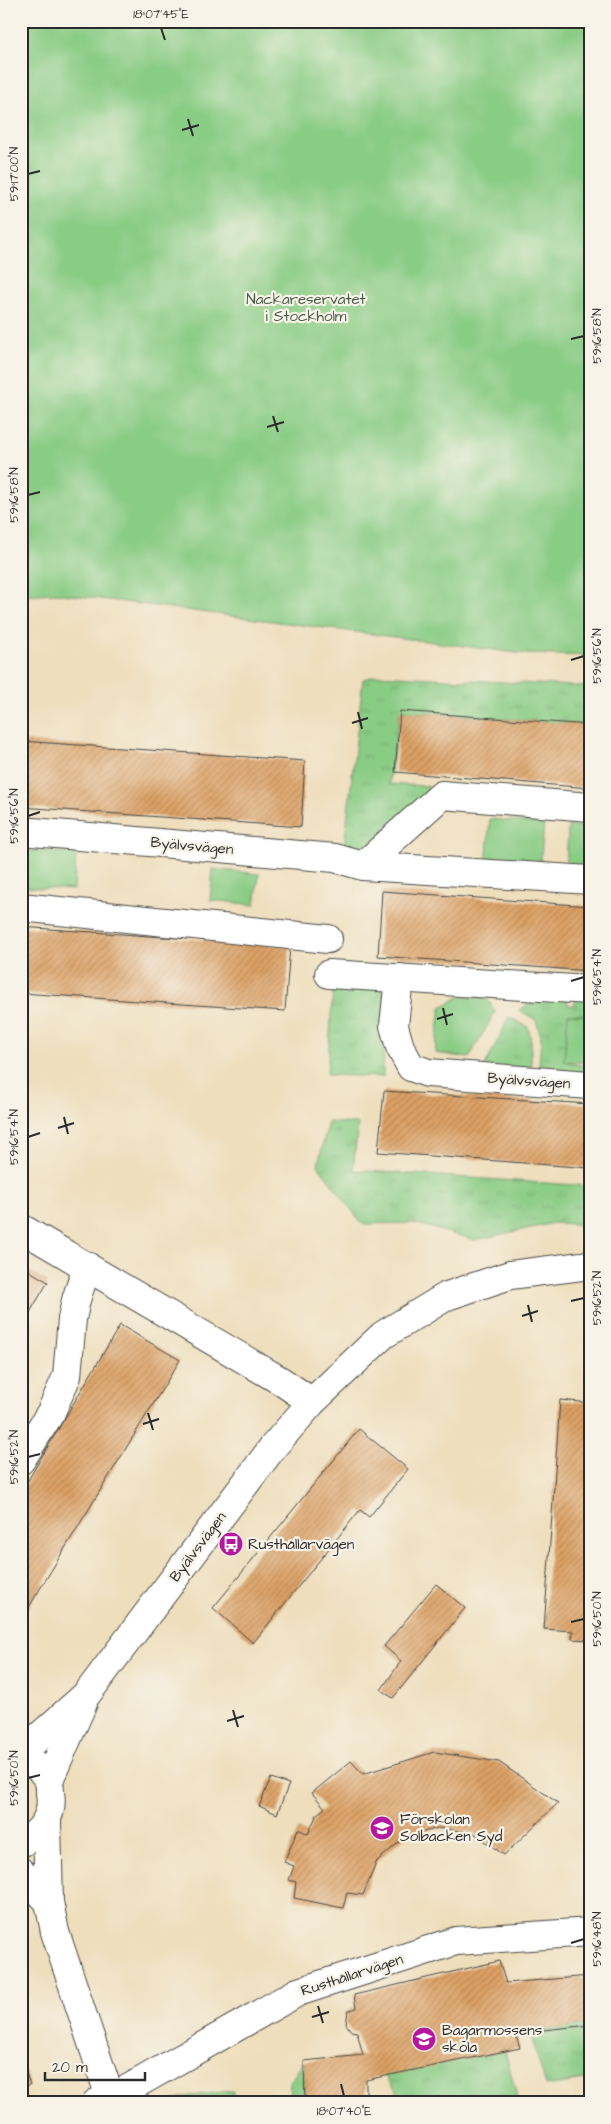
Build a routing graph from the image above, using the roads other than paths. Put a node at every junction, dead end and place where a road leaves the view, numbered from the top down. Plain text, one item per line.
1 (590, 807) edge
2 (21, 831) edge
3 (363, 866) junction
4 (590, 880) edge
5 (21, 908) edge
6 (328, 939) dead end
7 (328, 974) dead end
8 (399, 978) junction
9 (590, 990) edge
10 (590, 1086) edge
11 (21, 1228) edge
12 (590, 1265) edge
13 (86, 1266) junction
14 (312, 1402) junction
15 (21, 1460) edge
16 (87, 1694) junction
17 (21, 1753) edge
18 (49, 1780) junction
19 (47, 1821) junction
20 (21, 1844) edge
21 (21, 1872) edge
22 (49, 1902) junction
23 (590, 1932) edge
24 (106, 2102) edge

1 - 3 street
2 - 3 street, Byälvsvägen
3 - 4 street, Byälvsvägen
5 - 6 street
7 - 8 street
8 - 9 street
8 - 10 street, Byälvsvägen
11 - 13 street
12 - 14 street, Byälvsvägen
13 - 14 street
13 - 15 street
14 - 16 street, Byälvsvägen
16 - 17 street, Byälvsvägen
16 - 18 street, Byälvsvägen
17 - 18 street
18 - 19 street, Rusthållarvägen
19 - 20 street
19 - 22 street, Rusthållarvägen
21 - 22 street
22 - 24 street, Rusthållarvägen
23 - 24 street, Rusthållarvägen

